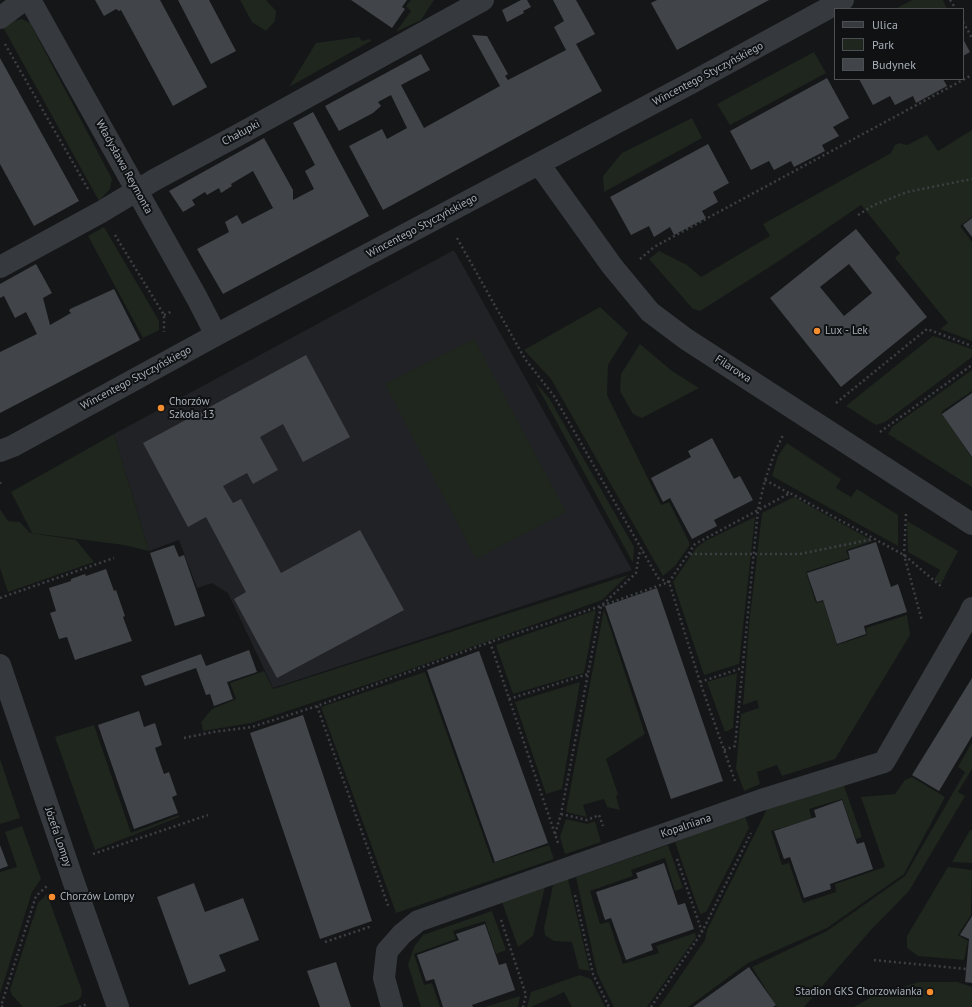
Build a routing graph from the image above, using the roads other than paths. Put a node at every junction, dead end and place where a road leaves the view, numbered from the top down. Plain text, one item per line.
1 (24, 0) edge
2 (30, 0) edge
3 (483, 0) edge
4 (843, 0) edge
5 (0, 18) edge
6 (539, 164) junction
7 (136, 190) junction
8 (0, 267) edge
9 (216, 335) junction
10 (0, 451) edge
11 (972, 524) edge
12 (972, 608) edge
13 (0, 665) edge
14 (118, 1007) edge
15 (392, 1007) edge

1 - 5 street
2 - 7 street, Władysława Reymonta
3 - 7 street, Chałupki
4 - 6 street, Wincentego Styczyńskiego
6 - 9 street, Wincentego Styczyńskiego
6 - 11 street, Filarowa
7 - 8 street, Chałupki
7 - 9 street, Władysława Reymonta
9 - 10 street, Wincentego Styczyńskiego
12 - 15 street, Kopalniana
13 - 14 street, Józefa Lompy

